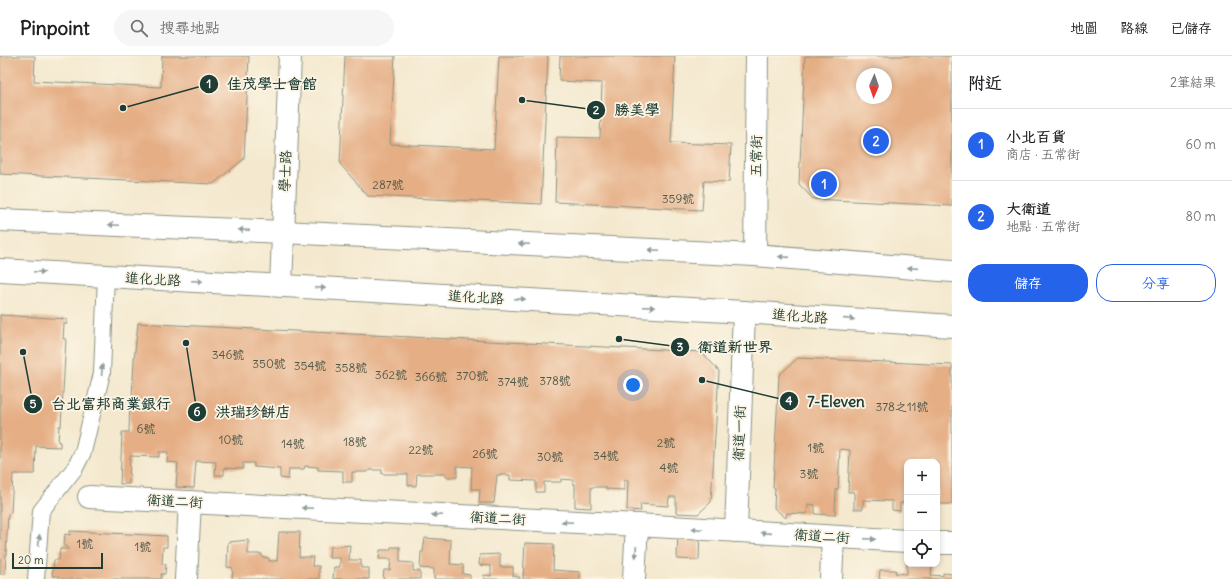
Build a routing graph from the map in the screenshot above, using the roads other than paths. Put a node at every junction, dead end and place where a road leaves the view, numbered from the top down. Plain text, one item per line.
1 (290, 56) edge
2 (757, 56) edge
3 (0, 220) edge
4 (282, 232) junction
5 (755, 255) junction
6 (0, 270) edge
7 (952, 271) edge
8 (106, 276) junction
9 (281, 286) junction
10 (744, 312) junction
11 (952, 326) edge
12 (89, 497) dead end
13 (190, 502) junction
14 (637, 525) junction
15 (736, 531) junction
16 (833, 537) junction
17 (904, 541) edge
18 (940, 543) edge
19 (952, 543) edge
20 (36, 579) edge
21 (186, 579) edge
22 (634, 579) edge
23 (831, 579) edge

1 - 4 main road, 學士路
2 - 5 main road, 五常街
4 -> 3 main road
5 -> 4 main road
4 - 9 main road, 學士路
7 -> 5 main road
6 -> 8 main road, 進化北路
8 -> 9 main road, 進化北路
20 -> 8 lane
9 -> 10 main road, 進化北路
10 -> 11 main road, 進化北路
10 - 15 main road, 衛道一街
12 - 13 main road, 衛道二街
14 -> 13 main road, 衛道二街
13 - 21 main road
15 -> 14 main road, 衛道二街
14 -> 22 main road
16 -> 15 main road, 衛道二街
16 -> 17 main road, 衛道二街
16 - 23 main road
18 - 19 main road

